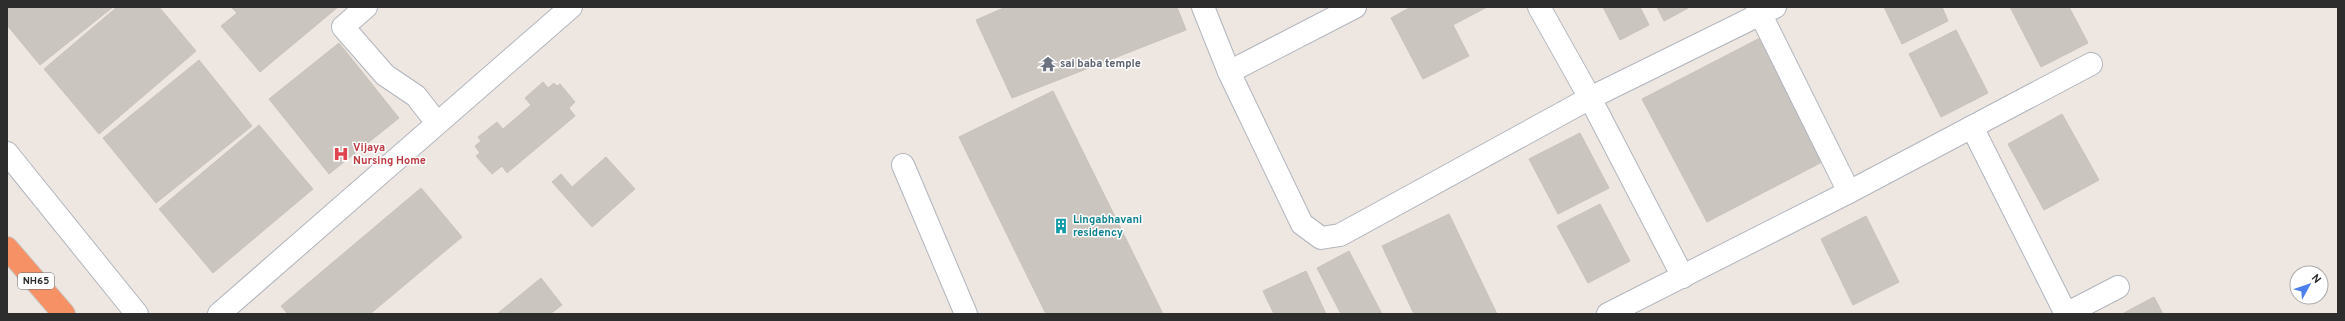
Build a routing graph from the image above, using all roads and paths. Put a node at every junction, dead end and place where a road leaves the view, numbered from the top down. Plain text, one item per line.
1 (366, 7) edge
2 (571, 7) edge
3 (1203, 7) edge
4 (1355, 7) edge
5 (1538, 7) edge
6 (1764, 9) edge
7 (2091, 64) dead end
8 (1229, 72) junction
9 (1590, 98) junction
10 (437, 123) junction
11 (1972, 127) junction
12 (7, 152) edge
13 (903, 165) dead end
14 (1850, 192) junction
15 (7, 248) edge
16 (1683, 277) junction
17 (2118, 287) dead end
18 (64, 314) edge
19 (137, 314) edge
20 (218, 314) edge
21 (966, 314) edge
22 (1608, 314) edge
23 (2066, 314) edge

1 - 10 street
2 - 10 street
3 - 8 street
4 - 8 street
5 - 9 street
6 - 9 street
6 - 14 street
7 - 11 street
8 - 9 street
9 - 16 street
10 - 20 street
11 - 14 street
11 - 23 street
12 - 19 street
13 - 21 street
14 - 16 street
15 - 18 highway, NH65
16 - 22 street
17 - 23 street

